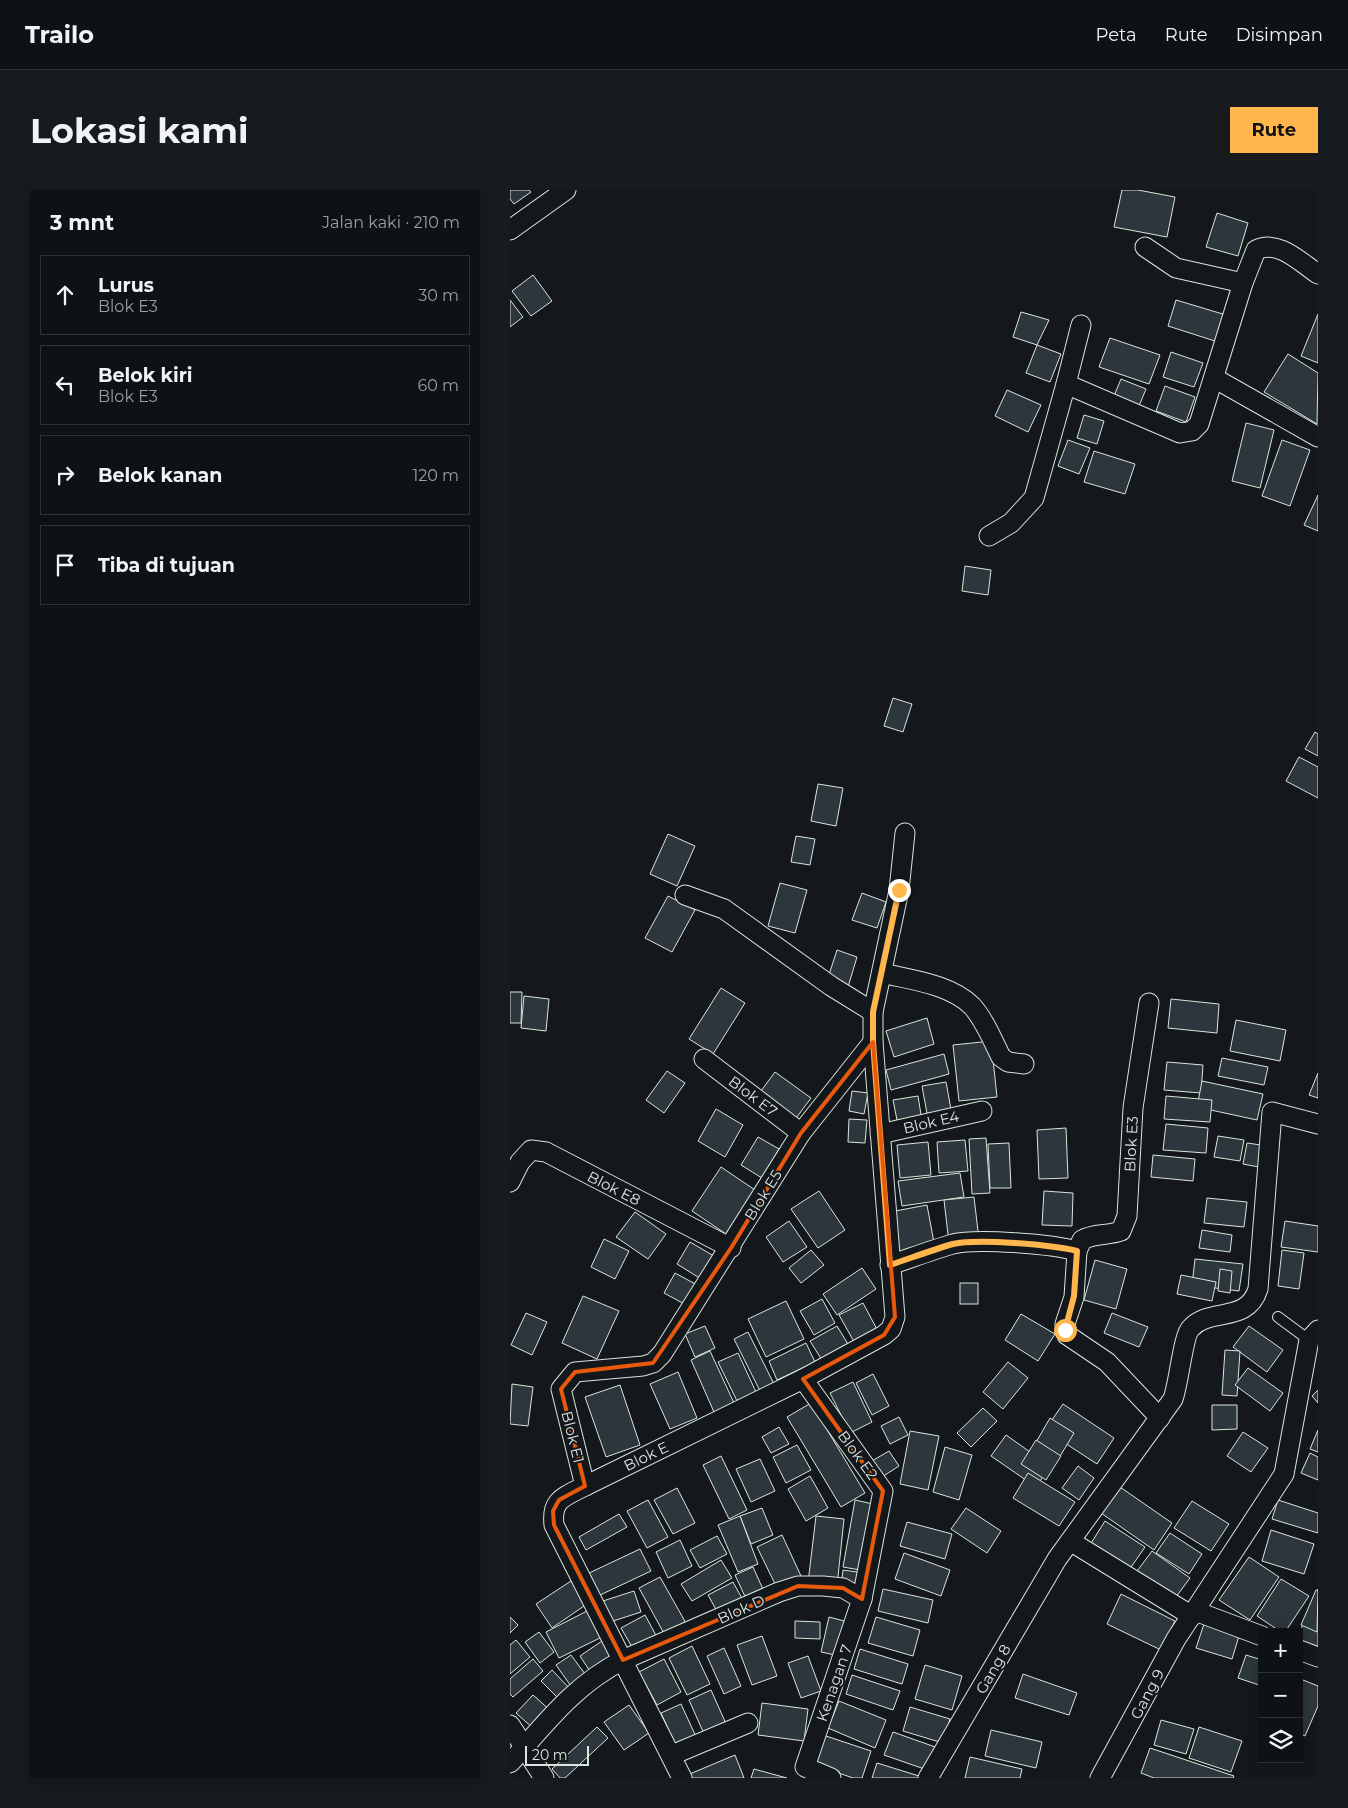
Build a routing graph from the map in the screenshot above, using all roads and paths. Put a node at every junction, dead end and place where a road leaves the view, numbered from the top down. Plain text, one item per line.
1 (566, 190) edge
2 (510, 230) edge
3 (1145, 247) dead end
4 (1318, 274) edge
5 (1243, 283) junction
6 (1081, 324) dead end
7 (1214, 378) junction
8 (1066, 384) junction
9 (1318, 437) edge
10 (989, 536) dead end
11 (905, 833) dead end
12 (685, 895) dead end
13 (882, 973) junction
14 (1149, 1003) dead end
15 (873, 1012) junction
16 (873, 1042) junction
17 (704, 1059) dead end
18 (1024, 1064) dead end
19 (982, 1111) dead end
20 (1318, 1124) edge
21 (801, 1133) junction
22 (880, 1134) junction
23 (510, 1182) edge
24 (731, 1248) junction
25 (1077, 1251) junction
26 (890, 1265) junction
27 (1278, 1317) dead end
28 (1313, 1335) edge
29 (803, 1379) junction
30 (561, 1389) joint
31 (1160, 1418) junction
32 (585, 1486) junction
33 (1070, 1541) junction
34 (862, 1599) junction
35 (1194, 1613) junction
36 (1258, 1635) edge
37 (1303, 1651) edge
38 (1318, 1657) edge
39 (623, 1660) junction
40 (748, 1723) dead end
41 (510, 1724) edge
42 (524, 1748) junction
43 (672, 1755) junction
44 (510, 1763) edge
45 (544, 1778) edge
46 (682, 1778) edge
47 (831, 1778) edge
48 (928, 1778) edge
49 (1100, 1778) edge

1 - 2 street
3 - 5 street
4 - 5 street
5 - 7 street
6 - 8 street
7 - 8 street
7 - 9 street
8 - 10 street
11 - 13 street
12 - 15 street
13 - 15 street
13 - 18 street
14 - 25 street, Blok E3
15 - 16 street
16 - 21 street, Blok E5
16 - 22 street
17 - 21 street, Blok E7
19 - 22 street, Blok E4
20 - 31 street, Gang 8
21 - 24 street, Blok E5
22 - 26 street
23 - 24 street, Blok E8
24 - 30 street, Blok E5
25 - 26 street
25 - 31 street
26 - 29 street, Blok E
27 - 28 lane
28 - 35 street, Gang 9
29 - 32 street, Blok E
29 - 34 street, Blok E2
30 - 32 street, Blok E1
31 - 33 street, Gang 8
32 - 39 street, Blok E
33 - 35 street
33 - 48 street, Gang 8
34 - 39 street, Blok D
34 - 47 street, Kenagan 7
35 - 36 street
35 - 49 street, Gang 9
37 - 38 street
39 - 42 street
39 - 43 street
40 - 43 street
41 - 42 street
42 - 44 street
42 - 45 street
43 - 46 street

